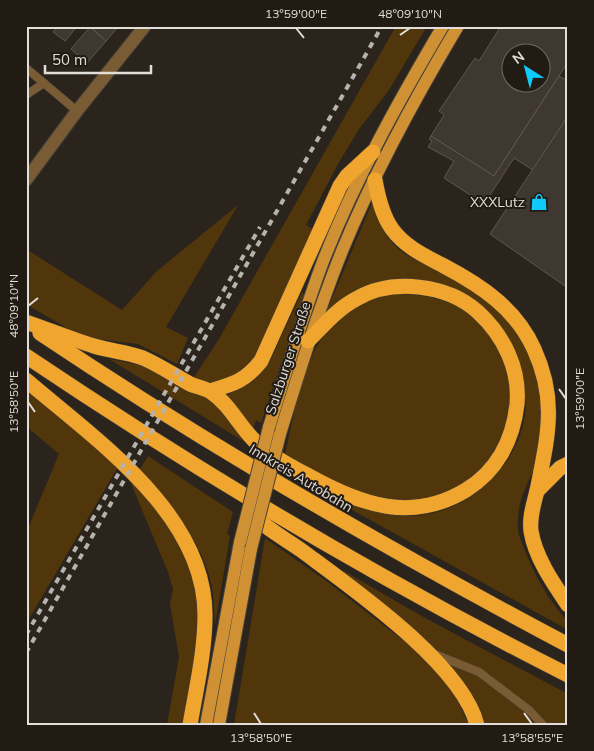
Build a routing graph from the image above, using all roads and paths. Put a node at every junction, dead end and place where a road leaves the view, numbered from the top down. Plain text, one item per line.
1 (145, 26) edge
2 (443, 26) edge
3 (458, 26) edge
4 (26, 68) edge
5 (44, 83) junction
6 (26, 96) edge
7 (77, 111) junction
8 (374, 152) junction
9 (26, 180) edge
10 (375, 180) junction
11 (26, 323) edge
12 (308, 341) junction
13 (26, 356) edge
14 (26, 380) edge
15 (210, 390) junction
16 (274, 430) junction
17 (568, 464) edge
18 (236, 491) junction
19 (537, 491) junction
20 (246, 546) junction
21 (568, 605) edge
22 (568, 645) edge
23 (426, 650) junction
24 (568, 675) edge
25 (190, 725) edge
26 (206, 725) edge
27 (219, 725) edge
28 (477, 725) edge
29 (543, 725) edge

1 - 7 street
2 - 8 main road, Salzburger Straße
3 - 10 main road, Salzburger Straße
4 - 5 lane
5 - 6 lane
5 - 7 lane
7 - 9 street
8 - 15 highway
8 - 16 main road, Salzburger Straße
10 - 12 main road, Salzburger Straße
10 - 19 highway
11 - 15 highway
11 - 22 highway, Innkreis Autobahn
12 - 15 highway
12 - 16 main road, Salzburger Straße
13 - 18 highway
14 - 25 highway
16 - 20 main road, Salzburger Straße, bridge
17 - 19 highway
18 - 23 highway
18 - 24 highway
19 - 21 highway
20 - 26 main road, Salzburger Straße
20 - 27 main road, Salzburger Straße
23 - 28 highway
23 - 29 lane

